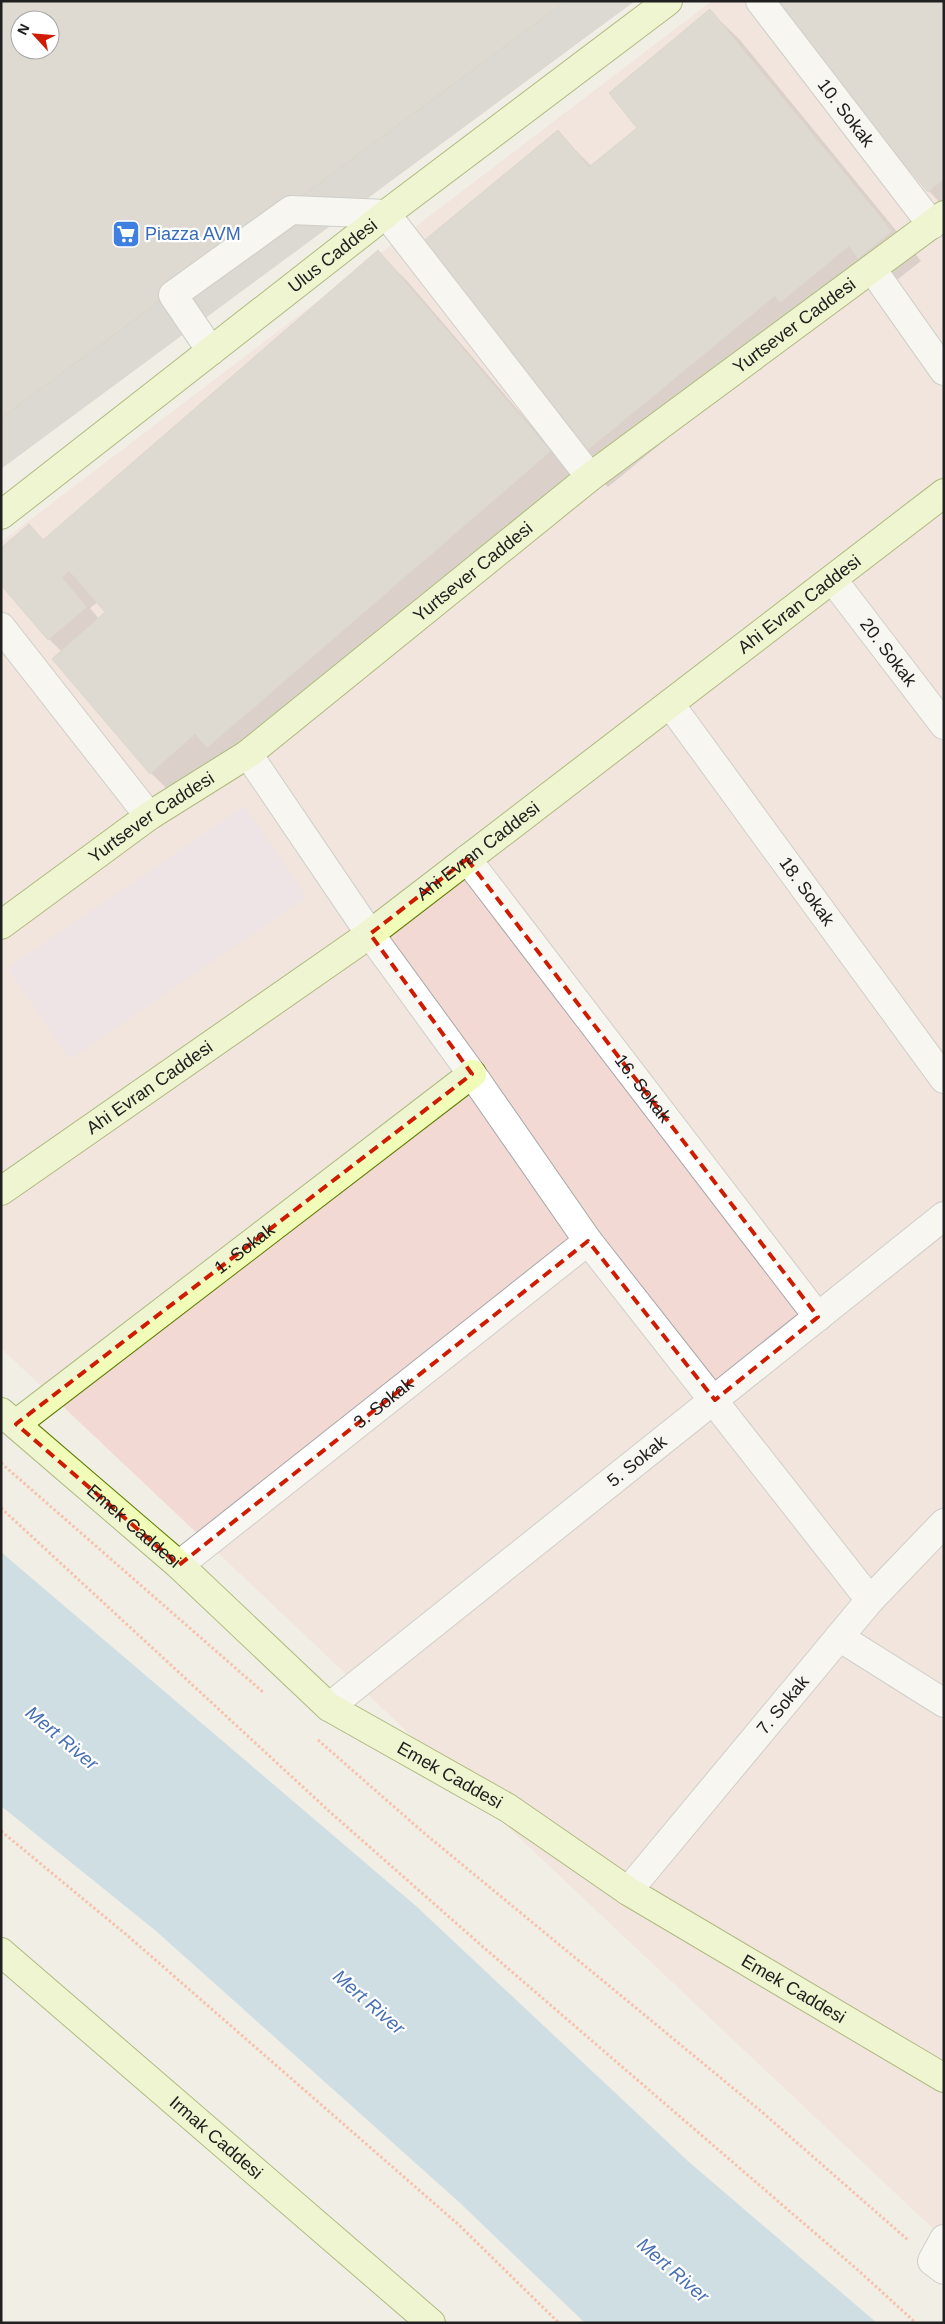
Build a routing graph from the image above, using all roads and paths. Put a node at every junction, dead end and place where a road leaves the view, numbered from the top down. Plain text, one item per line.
1 (668, 1) edge
2 (760, 1) edge
3 (386, 214) junction
4 (938, 220) edge
5 (872, 268) junction
6 (211, 351) junction
7 (944, 371) edge
8 (590, 477) junction
9 (944, 494) edge
10 (1, 515) edge
11 (833, 580) junction
12 (1, 627) edge
13 (670, 704) junction
14 (944, 725) edge
15 (248, 754) junction
16 (149, 816) junction
17 (467, 859) junction
18 (1, 925) edge
19 (370, 934) junction
20 (472, 1074) junction
21 (944, 1079) edge
22 (1, 1191) edge
23 (944, 1216) edge
24 (588, 1241) junction
25 (818, 1317) junction
26 (715, 1400) junction
27 (9, 1418) edge
28 (1, 1463) edge
29 (1, 1508) edge
30 (944, 1523) edge
31 (179, 1565) junction
32 (870, 1600) junction
33 (839, 1638) junction
34 (268, 1697) dead end
35 (944, 1703) edge
36 (330, 1707) junction
37 (313, 1736) dead end
38 (1, 1831) edge
39 (628, 1891) junction
40 (1, 1952) edge
41 (944, 2078) edge
42 (940, 2257) edge
43 (430, 2323) edge
44 (559, 2323) edge
45 (916, 2323) edge

1 - 3 street, Ulus Caddesi
2 - 4 street, 10. Sokak
3 - 6 street, Ulus Caddesi
3 - 6 street
3 - 8 street
4 - 5 street, Yurtsever Caddesi
5 - 7 street
5 - 8 street, Yurtsever Caddesi
6 - 10 street, Ulus Caddesi
8 - 15 street, Yurtsever Caddesi
9 - 11 street, Ahi Evran Caddesi
11 - 13 street, Ahi Evran Caddesi
11 - 14 street, 20. Sokak
12 - 16 street
13 - 17 street, Ahi Evran Caddesi
13 - 21 street, 18. Sokak
15 - 16 street, Yurtsever Caddesi
15 - 19 street
16 - 18 street, Yurtsever Caddesi
17 - 19 street, Ahi Evran Caddesi
17 - 25 street, 16. Sokak
19 - 20 street
19 - 22 street, Ahi Evran Caddesi
20 - 24 street
20 - 27 street, 1. Sokak
23 - 25 street, 5. Sokak
24 - 26 street
24 - 31 street, 3. Sokak
25 - 26 street, 5. Sokak
26 - 32 street
26 - 36 street, 5. Sokak
27 - 31 street, Emek Caddesi
28 - 34 path
29 - 45 path
30 - 32 street, 7. Sokak
31 - 36 street, Emek Caddesi
32 - 33 street, 7. Sokak
33 - 35 street
33 - 39 street, 7. Sokak
36 - 39 street, Emek Caddesi
37 - 42 path
38 - 44 path
39 - 41 street, Emek Caddesi
40 - 43 street, Irmak Caddesi

